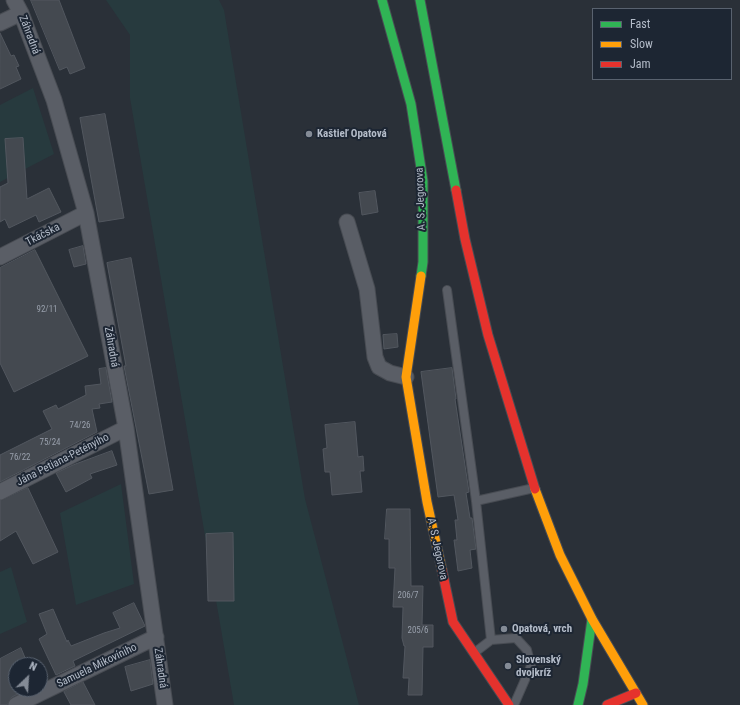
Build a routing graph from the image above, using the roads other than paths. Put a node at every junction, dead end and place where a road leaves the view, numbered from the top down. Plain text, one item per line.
1 (382, 0) edge
2 (420, 0) edge
3 (17, 6) edge
4 (0, 23) edge
5 (86, 213) junction
6 (347, 222) dead end
7 (0, 256) edge
8 (447, 290) dead end
9 (406, 377) junction
10 (126, 428) junction
11 (535, 488) junction
12 (0, 492) edge
13 (476, 501) junction
14 (592, 619) junction
15 (156, 637) junction
16 (491, 640) junction
17 (474, 653) junction
18 (636, 693) junction
19 (16, 705) edge
20 (166, 705) edge
21 (509, 705) edge
22 (514, 705) edge
23 (578, 705) edge
24 (607, 705) edge
25 (643, 705) edge

1 - 9 main road, A. S. Jegorova
2 - 11 main road
3 - 4 street
3 - 5 street, Záhradná
5 - 7 street, Tkáčska
5 - 10 street, Záhradná
6 - 9 street
8 - 13 lane
9 - 17 main road, A. S. Jegorova
10 - 12 street, Jána Petiana-Petényiho
10 - 15 street, Záhradná
11 - 13 lane
11 - 14 main road
13 - 16 lane
14 - 18 main road
14 - 23 main road
15 - 19 street, Samuela Mikovíniho
15 - 20 street, Záhradná
16 - 17 lane
16 - 22 lane
17 - 21 main road, A. S. Jegorova
18 - 24 main road
18 - 25 main road

